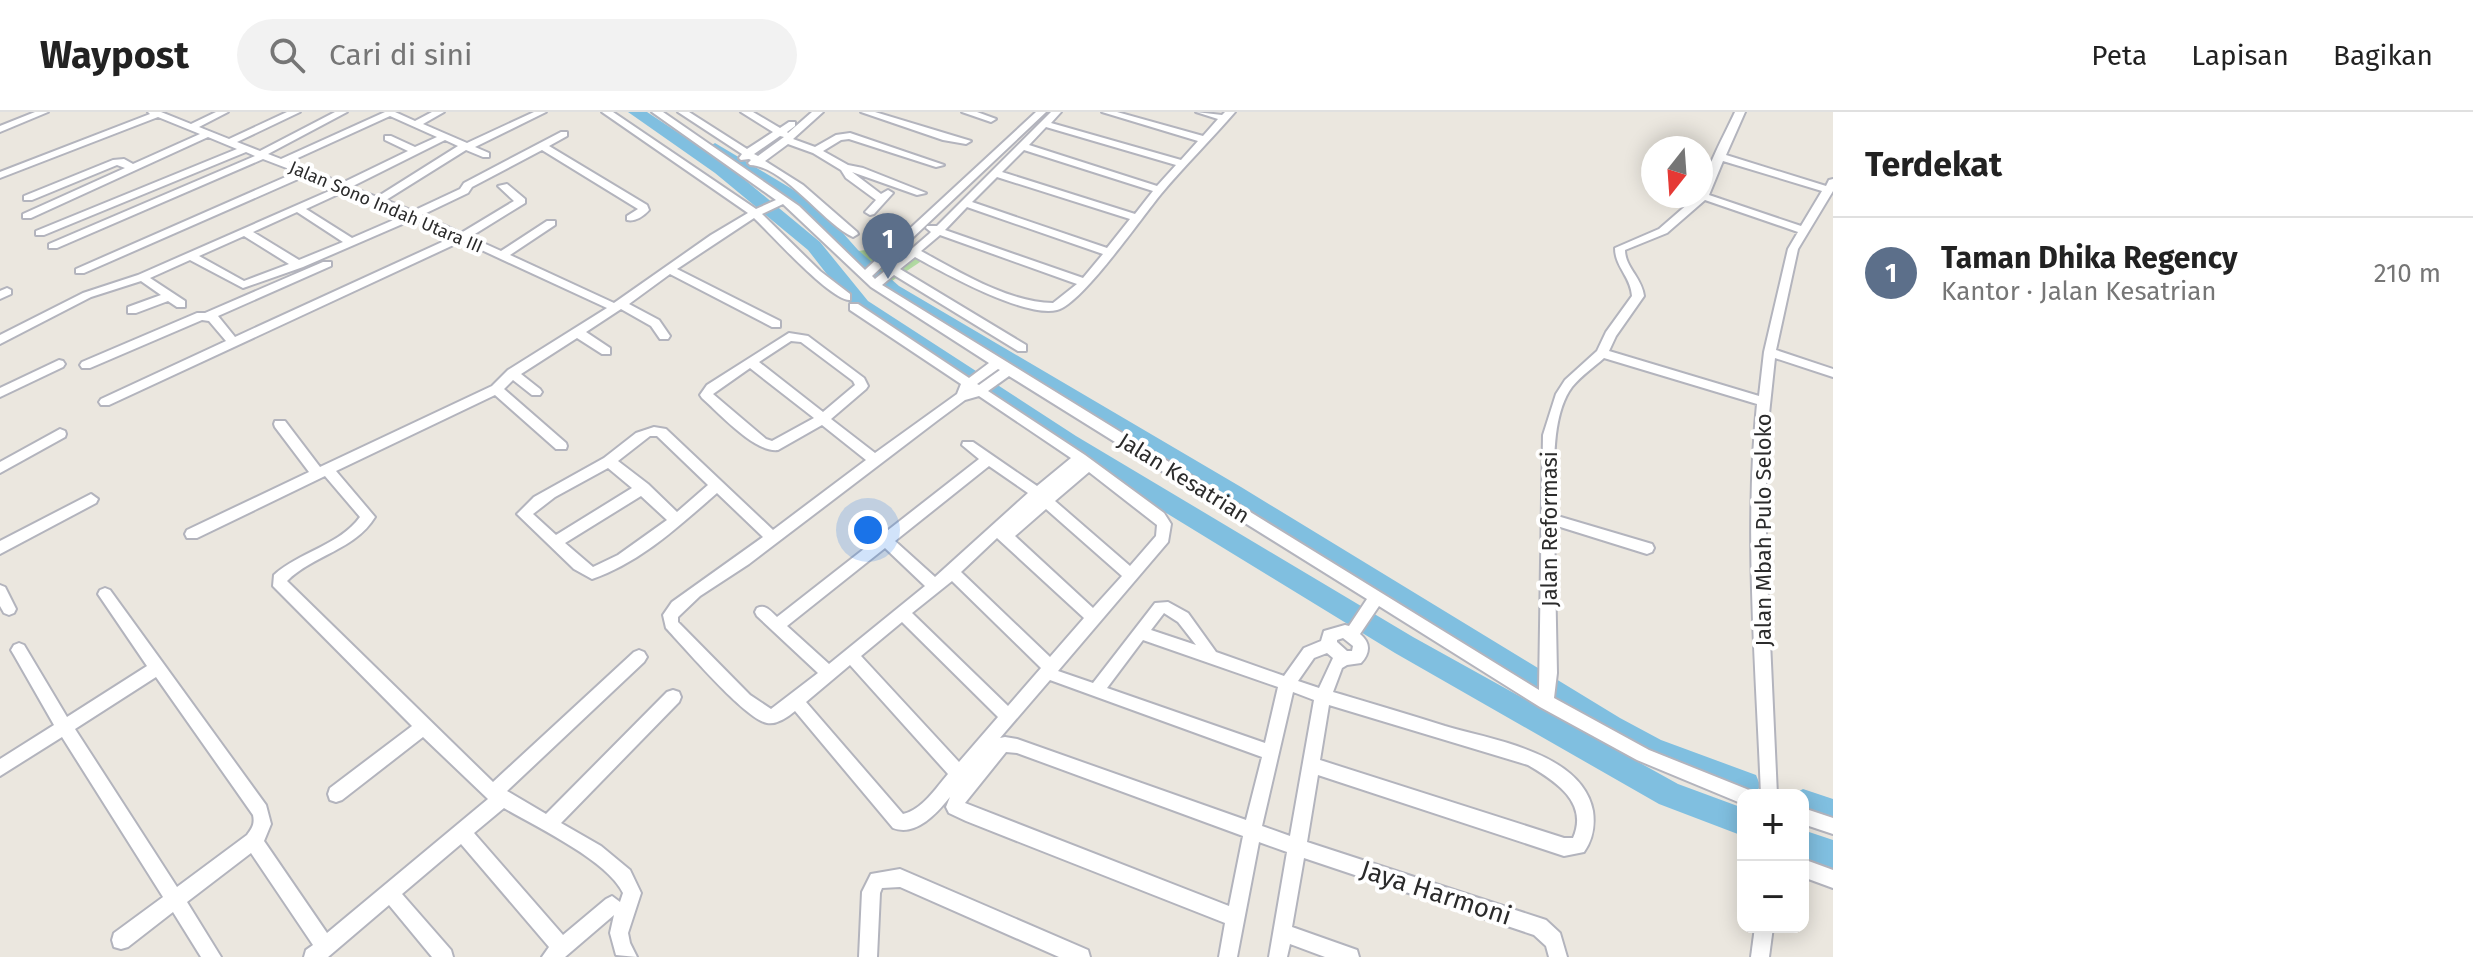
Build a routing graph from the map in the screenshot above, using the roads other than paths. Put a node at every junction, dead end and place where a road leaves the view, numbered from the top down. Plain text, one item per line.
1 (43, 112) edge
2 (223, 112) edge
3 (295, 112) edge
4 (342, 112) edge
5 (439, 112) edge
6 (541, 112) edge
7 (607, 112) edge
8 (657, 112) edge
9 (683, 112) edge
10 (808, 112) edge
11 (818, 112) edge
12 (866, 112) edge
13 (881, 112) edge
14 (967, 112) edge
15 (1107, 112) edge
16 (1201, 112) edge
17 (1740, 112) edge
18 (155, 113) edge
19 (396, 113) edge
20 (750, 113) edge
21 (1049, 115) edge
22 (1227, 115) edge
23 (991, 119) dead end
24 (418, 123) junction
25 (191, 127) junction
26 (0, 129) edge
27 (210, 133) junction
28 (564, 134) dead end
29 (446, 136) junction
30 (785, 136) junction
31 (388, 138) dead end
32 (1205, 140) junction
33 (231, 141) junction
34 (466, 146) junction
35 (542, 146) junction
36 (1022, 146) junction
37 (247, 148) junction
38 (819, 149) junction
39 (415, 151) junction
40 (263, 154) junction
41 (486, 155) dead end
42 (1719, 156) junction
43 (1002, 157) junction
44 (282, 162) junction
45 (744, 163) junction
46 (1183, 164) junction
47 (939, 165) dead end
48 (132, 168) junction
49 (845, 168) junction
50 (1713, 171) edge
51 (305, 172) junction
52 (995, 173) junction
53 (0, 175) edge
54 (897, 185) junction
55 (503, 186) dead end
56 (1831, 186) edge
57 (343, 188) junction
58 (1159, 190) junction
59 (921, 193) dead end
60 (28, 198) dead end
61 (881, 199) junction
62 (1713, 199) edge
63 (378, 201) junction
64 (781, 202) junction
65 (964, 203) junction
66 (1689, 208) edge
67 (299, 209) junction
68 (759, 211) junction
69 (870, 212) dead end
70 (414, 215) junction
71 (27, 216) dead end
72 (631, 218) dead end
73 (1137, 218) junction
74 (551, 223) dead end
75 (920, 228) junction
76 (1802, 230) junction
77 (245, 232) junction
78 (40, 233) dead end
79 (936, 233) junction
80 (853, 234) dead end
81 (460, 238) junction
82 (351, 242) junction
83 (53, 246) dead end
84 (915, 252) junction
85 (1111, 253) junction
86 (191, 256) junction
87 (501, 256) junction
88 (327, 264) dead end
89 (299, 265) junction
90 (671, 270) junction
91 (80, 271) dead end
92 (878, 275) junction
93 (142, 277) junction
94 (1085, 283) junction
95 (170, 296) junction
96 (181, 304) dead end
97 (618, 306) junction
98 (132, 310) dead end
99 (208, 316) junction
100 (776, 324) dead end
101 (578, 333) junction
102 (664, 336) dead end
103 (0, 340) edge
104 (234, 343) junction
105 (1022, 348) dead end
106 (606, 351) dead end
107 (1770, 352) junction
108 (1602, 353) junction
109 (751, 362) junction
110 (59, 364) dead end
111 (86, 365) dead end
112 (1001, 369) junction
113 (512, 373) junction
114 (1833, 373) edge
115 (973, 388) junction
116 (496, 389) junction
117 (536, 392) dead end
118 (0, 393) edge
119 (105, 402) dead end
120 (1764, 402) junction
121 (824, 418) junction
122 (280, 424) dead end
123 (60, 434) dead end
124 (968, 445) dead end
125 (561, 446) dead end
126 (874, 459) junction
127 (989, 459) junction
128 (609, 461) junction
129 (1084, 462) junction
130 (0, 468) edge
131 (323, 472) junction
132 (717, 485) junction
133 (643, 488) junction
134 (1042, 497) junction
135 (91, 499) dead end
136 (1547, 518) junction
137 (677, 520) junction
138 (192, 534) dead end
139 (1001, 534) junction
140 (773, 538) junction
141 (886, 541) junction
142 (554, 543) junction
143 (0, 548) edge
144 (1647, 548) dead end
145 (952, 572) junction
146 (1131, 575) junction
147 (935, 586) junction
148 (0, 591) edge
149 (105, 594) dead end
150 (1374, 600) junction
151 (9, 609) dead end
152 (762, 612) dead end
153 (901, 612) junction
154 (1094, 618) junction
155 (776, 626) junction
156 (1355, 628) junction
157 (1141, 633) junction
158 (1329, 645) junction
159 (19, 650) dead end
160 (851, 656) junction
161 (1210, 656) junction
162 (639, 657) dead end
163 (1344, 658) junction
164 (155, 665) junction
165 (1053, 672) junction
166 (829, 674) junction
167 (1287, 684) junction
168 (1096, 691) junction
169 (1323, 696) junction
170 (673, 697) dead end
171 (1546, 697) junction
172 (797, 702) junction
173 (1008, 717) junction
174 (62, 722) junction
175 (424, 727) junction
176 (1270, 752) junction
177 (0, 756) edge
178 (1312, 765) junction
179 (0, 768) edge
180 (959, 774) junction
181 (1768, 786) edge
182 (336, 794) dead end
183 (1737, 794) edge
184 (498, 796) junction
185 (1809, 818) edge
186 (549, 823) junction
187 (1833, 826) edge
188 (1253, 829) junction
189 (463, 833) junction
190 (253, 841) junction
191 (1297, 847) junction
192 (1809, 870) edge
193 (1833, 879) edge
194 (390, 893) junction
195 (173, 899) junction
196 (612, 905) dead end
197 (1237, 918) junction
198 (1282, 932) junction
199 (1763, 933) edge
200 (121, 940) dead end
201 (557, 952) edge
202 (318, 954) edge
203 (212, 957) edge
204 (444, 957) edge
205 (628, 957) edge
206 (868, 957) edge
207 (1081, 957) edge
208 (1228, 957) edge
209 (1278, 957) edge
210 (1350, 957) edge
211 (1558, 957) edge
212 (1760, 957) edge

1 - 26 street
2 - 25 street
3 - 33 street
4 - 40 street
5 - 24 street
6 - 34 street
7 - 68 street
8 - 45 street, Jalan Kesatrian
9 - 45 street
10 - 30 street
11 - 30 street
12 - 13 street
14 - 23 street
15 - 32 street
16 - 22 street
17 - 42 street, Jalan Reformasi
18 - 25 street, Jalan Sono Indah Utara III
18 - 53 street
19 - 24 street
19 - 44 street
20 - 30 street
21 - 36 street
21 - 43 street
21 - 46 street
22 - 32 street
24 - 29 street
25 - 27 street, Jalan Sono Indah Utara III
27 - 33 street, Jalan Sono Indah Utara III
27 - 48 street
28 - 35 street
29 - 34 street
29 - 39 street
30 - 38 street
30 - 45 street
31 - 39 street
32 - 46 street
33 - 37 street, Jalan Sono Indah Utara III
34 - 41 street
34 - 63 street
35 - 70 street
35 - 72 street
36 - 43 street
36 - 58 street
37 - 40 street, Jalan Sono Indah Utara III
37 - 78 street
38 - 47 street
38 - 49 street
39 - 57 street
40 - 44 street, Jalan Sono Indah Utara III
40 - 83 street
42 - 50 street, Jalan Reformasi
42 - 56 street
43 - 52 street
43 - 75 street
44 - 51 street, Jalan Sono Indah Utara III
45 - 64 street, Jalan Kesatrian
45 - 80 street
46 - 58 street
48 - 60 street
48 - 71 street
49 - 54 street
49 - 61 street
51 - 57 street, Jalan Sono Indah Utara III
51 - 91 street
52 - 65 street
52 - 73 street
54 - 59 street
54 - 61 street
55 - 81 street
56 - 76 street, Jalan Mbah Pulo Seloko
57 - 63 street, Jalan Sono Indah Utara III
57 - 67 street
58 - 73 street
61 - 69 street
62 - 76 street
63 - 70 street, Jalan Sono Indah Utara III
64 - 68 street
64 - 92 street, Jalan Kesatrian
65 - 79 street
65 - 85 street
66 - 108 street, Jalan Reformasi
67 - 77 street
67 - 82 street
68 - 90 street
68 - 115 street
70 - 81 street, Jalan Sono Indah Utara III
70 - 82 street
73 - 85 street
74 - 87 street
75 - 79 street
75 - 92 street
76 - 107 street, Jalan Mbah Pulo Seloko
77 - 86 street
77 - 89 street
79 - 84 street
79 - 94 street
81 - 87 street, Jalan Sono Indah Utara III
81 - 104 street
82 - 89 street
84 - 92 street
84 - 94 street
85 - 94 street
86 - 89 street
86 - 93 street
87 - 97 street, Jalan Sono Indah Utara III
88 - 99 street
90 - 97 street
90 - 100 street
92 - 105 street
92 - 112 street, Jalan Kesatrian
93 - 95 street
93 - 103 street
95 - 96 street
95 - 98 street
97 - 101 street
97 - 102 street, Jalan Sono Indah Utara III
99 - 104 street
99 - 111 street
101 - 106 street
101 - 113 street
104 - 119 street
107 - 114 street
107 - 120 street, Jalan Mbah Pulo Seloko
108 - 120 street
108 - 136 street, Jalan Reformasi
109 - 121 street
109 - 121 street
109 - 121 street
110 - 118 street
112 - 115 street
112 - 150 street, Jalan Kesatrian
113 - 116 street
113 - 117 street
115 - 126 street
115 - 129 street
116 - 125 street
116 - 131 street
120 - 181 street, Jalan Mbah Pulo Seloko
121 - 126 street
122 - 131 street
123 - 130 street
124 - 127 street
126 - 140 street
127 - 134 street
127 - 141 street
128 - 132 street
128 - 133 street
128 - 142 street
129 - 134 street
129 - 146 street
131 - 138 street
131 - 175 street
132 - 137 street
132 - 140 street
133 - 137 street
133 - 142 street
134 - 139 street
134 - 146 street
135 - 143 street
136 - 144 street
136 - 171 street, Jalan Reformasi
137 - 142 street
139 - 145 street
139 - 154 street
140 - 172 street
141 - 147 street
141 - 155 street
145 - 147 street
145 - 165 street
146 - 154 street
147 - 153 street
148 - 151 street
149 - 164 street
150 - 156 street
150 - 171 street, Jalan Kesatrian
152 - 155 street
153 - 160 street
153 - 173 street
154 - 165 street
155 - 166 street
156 - 158 street
156 - 163 street
157 - 161 street
157 - 161 street
157 - 168 street
158 - 163 street
158 - 167 street
159 - 174 street
160 - 166 street
160 - 180 street
161 - 167 street
162 - 184 street
163 - 169 street
164 - 174 street
164 - 190 street
165 - 168 street
165 - 173 street
166 - 172 street
167 - 169 street
167 - 176 street
168 - 176 street
169 - 178 street
169 - 178 street
170 - 186 street
171 - 183 street, Jalan Kesatrian
172 - 180 street
173 - 180 street
174 - 177 street
174 - 179 street
174 - 195 street
175 - 182 street
175 - 184 street
176 - 188 street
178 - 191 street
184 - 186 street
184 - 189 street
185 - 187 street
186 - 205 street
188 - 191 street, Jaya Harmoni
188 - 197 street
188 - 197 street, Jaya Harmoni
189 - 194 street
189 - 201 street
190 - 195 street
190 - 202 street
191 - 198 street
191 - 211 street, Jaya Harmoni
192 - 193 street
194 - 202 street
194 - 204 street
195 - 200 street
195 - 203 street
196 - 201 street
197 - 208 street
198 - 209 street
198 - 210 street
199 - 212 street
206 - 207 street

